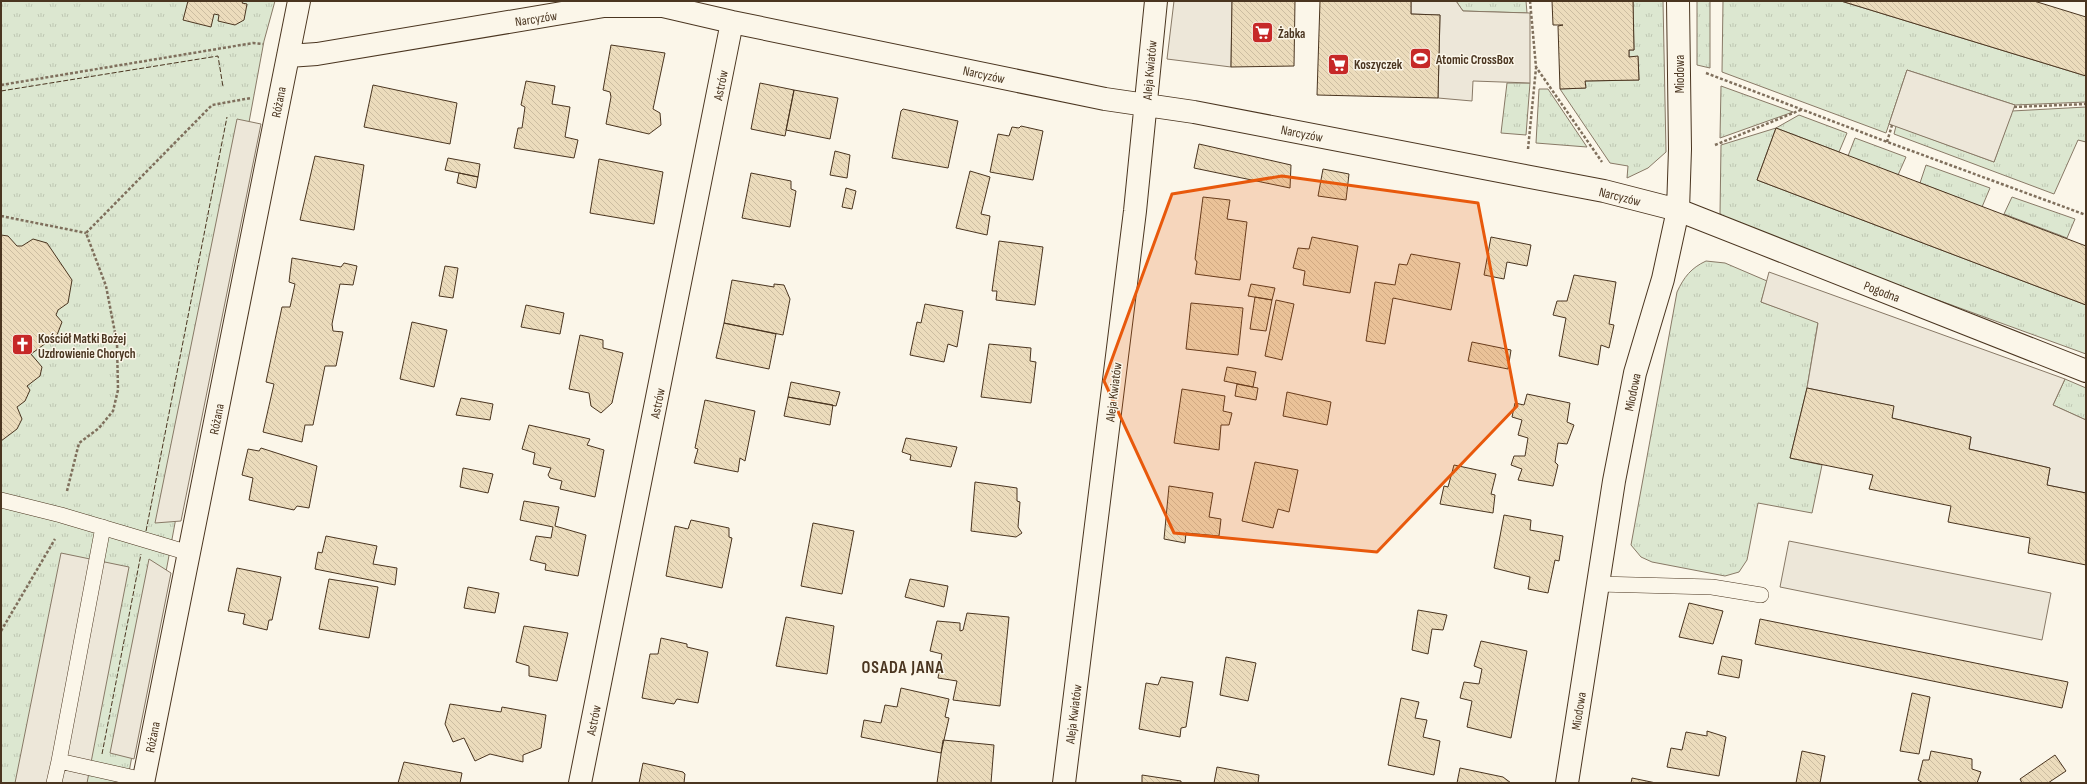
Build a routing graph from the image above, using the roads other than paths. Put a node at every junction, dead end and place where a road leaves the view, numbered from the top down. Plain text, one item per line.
1 (299, 1) edge
2 (1156, 1) edge
3 (1678, 1) edge
4 (732, 22) junction
5 (288, 56) junction
6 (1146, 106) junction
7 (1678, 210) junction
8 (2086, 371) edge
9 (1, 500) edge
10 (103, 527) junction
11 (189, 553) junction
12 (1598, 584) junction
13 (1761, 596) dead end
14 (59, 761) junction
15 (143, 782) edge
16 (54, 783) edge
17 (580, 783) edge
18 (1064, 783) edge
19 (1567, 783) edge

1 - 5 street, Różana
2 - 6 street, Aleja Kwiatów
3 - 7 street, Miodowa
4 - 5 street, Narcyzów
4 - 6 street, Narcyzów
4 - 17 street, Astrów
5 - 11 street, Różana
6 - 7 street, Narcyzów
6 - 18 street, Aleja Kwiatów
7 - 8 street, Pogodna
7 - 12 street, Miodowa
9 - 10 lane
10 - 11 lane
10 - 14 lane
11 - 15 street, Różana
12 - 13 lane
12 - 19 street, Miodowa
14 - 15 lane
14 - 16 lane

